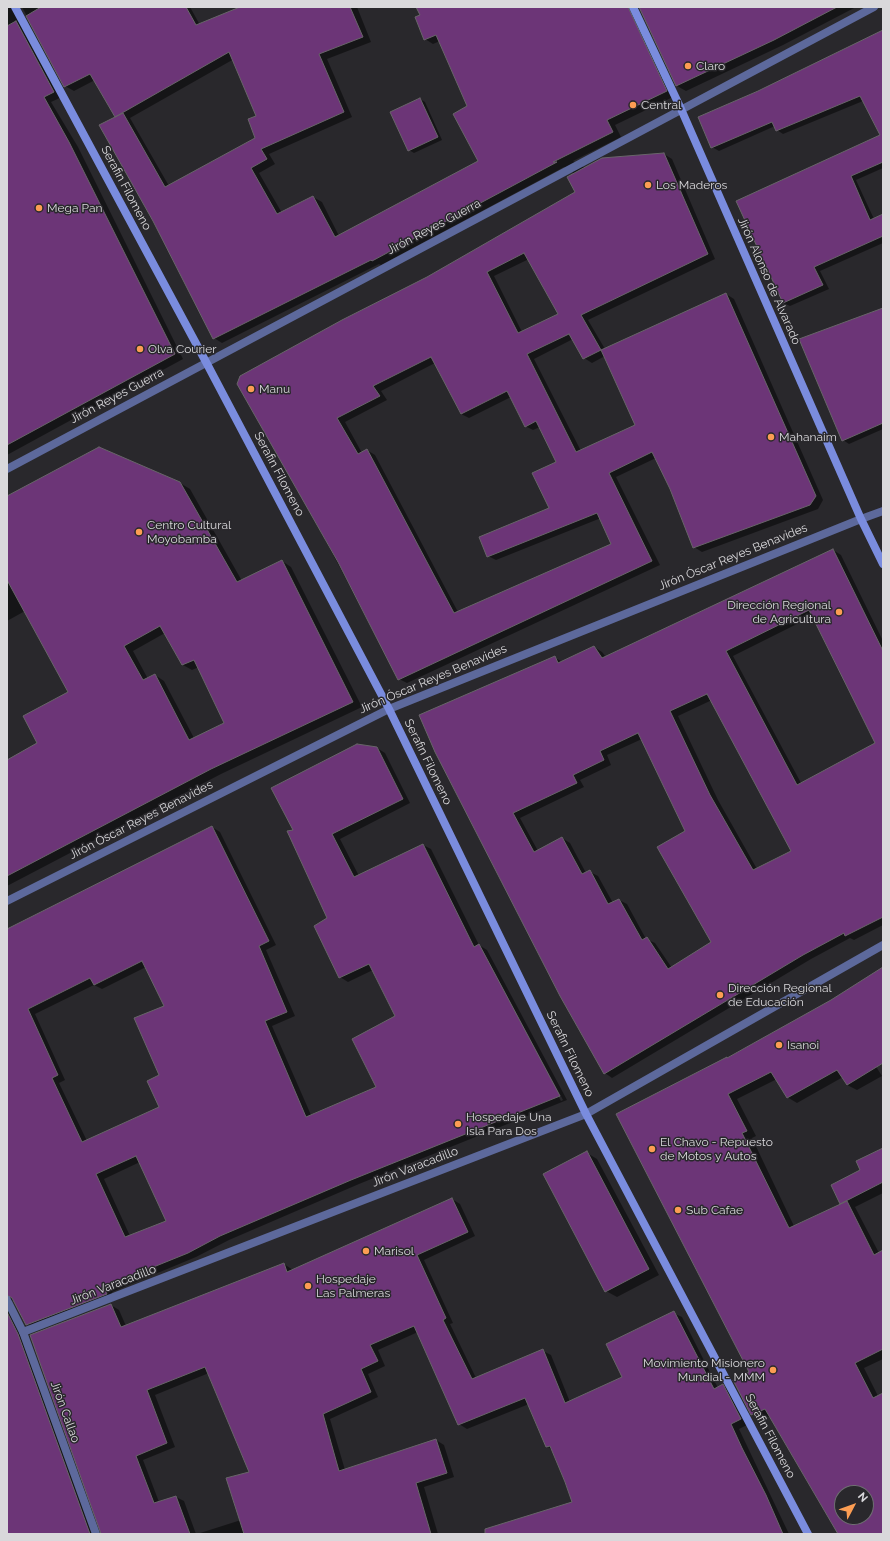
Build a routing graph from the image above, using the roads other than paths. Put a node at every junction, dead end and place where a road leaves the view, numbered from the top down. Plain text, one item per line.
1 (15, 7) edge
2 (633, 7) edge
3 (874, 7) edge
4 (681, 109) junction
5 (206, 362) junction
6 (7, 469) edge
7 (883, 511) edge
8 (861, 519) junction
9 (883, 564) edge
10 (389, 709) junction
11 (7, 901) edge
12 (883, 945) edge
13 (586, 1114) junction
14 (7, 1300) edge
15 (23, 1332) junction
16 (96, 1534) edge
17 (808, 1534) edge

1 - 5 main road, Serafin Filomeno
2 - 4 main road, Jirón Alonso de Alvarado
3 - 4 street, Jirón Reyes Guerra
4 - 5 street, Jirón Reyes Guerra
4 - 8 main road, Jirón Alonso de Alvarado
5 - 6 street, Jirón Reyes Guerra
5 - 10 main road, Serafin Filomeno
7 - 8 street, Jirón Óscar Reyes Benavides
8 - 9 main road, Jirón Alonso de Alvarado
8 - 10 street, Jirón Óscar Reyes Benavides
10 - 11 street, Jirón Óscar Reyes Benavides
10 - 13 main road, Serafin Filomeno
12 - 13 street, Jirón Varacadillo
13 - 15 street, Jirón Varacadillo
13 - 17 main road, Serafin Filomeno
14 - 15 street, Jirón Callao
15 - 16 street, Jirón Callao

